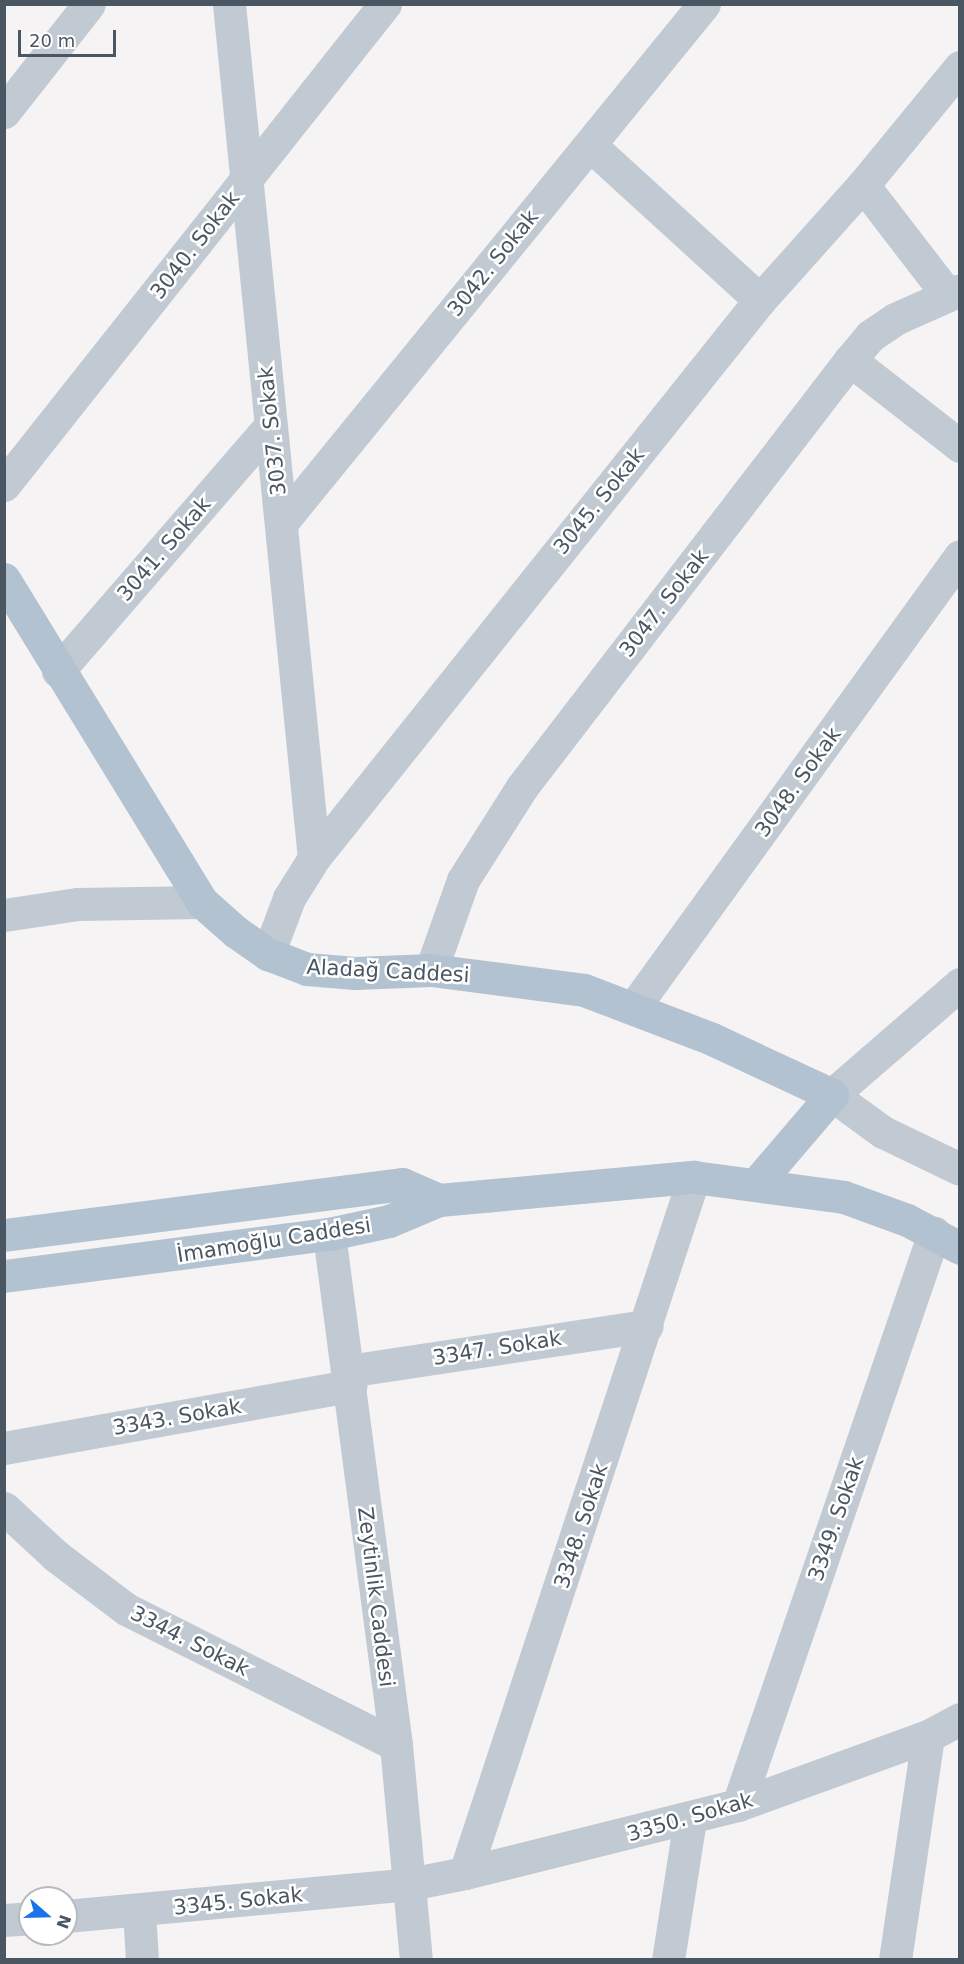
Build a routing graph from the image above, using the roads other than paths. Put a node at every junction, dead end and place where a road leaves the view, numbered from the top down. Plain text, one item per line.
1 (229, 4) edge
2 (385, 4) edge
3 (704, 4) edge
4 (87, 6) edge
5 (960, 67) edge
6 (4, 112) edge
7 (590, 145) junction
8 (246, 180) junction
9 (863, 185) junction
10 (953, 292) edge
11 (760, 300) junction
12 (850, 360) junction
13 (270, 426) junction
14 (960, 446) edge
15 (4, 485) edge
16 (282, 522) junction
17 (960, 556) edge
18 (4, 579) edge
19 (58, 671) junction
20 (314, 858) junction
21 (202, 902) junction
22 (4, 915) edge
23 (268, 954) junction
24 (431, 970) junction
25 (960, 984) edge
26 (634, 1007) junction
27 (832, 1095) junction
28 (960, 1169) edge
29 (694, 1177) junction
30 (754, 1185) junction
31 (439, 1200) junction
32 (329, 1234) junction
33 (4, 1235) edge
34 (947, 1240) edge
35 (4, 1276) edge
36 (647, 1326) junction
37 (349, 1378) junction
38 (4, 1448) edge
39 (4, 1508) edge
40 (960, 1719) edge
41 (928, 1736) junction
42 (396, 1745) junction
43 (738, 1805) junction
44 (690, 1820) junction
45 (465, 1874) junction
46 (410, 1884) junction
47 (139, 1911) junction
48 (78, 1915) edge
49 (142, 1959) edge
50 (416, 1959) edge
51 (668, 1959) edge
52 (895, 1959) edge

1 - 8 street, 3037. Sokak
2 - 8 street, 3040. Sokak
3 - 7 street, 3042. Sokak
4 - 6 street
5 - 9 street, 3045. Sokak
7 - 11 street
7 - 16 street, 3042. Sokak
8 - 13 street, 3037. Sokak
8 - 15 street, 3040. Sokak
9 - 10 street
9 - 11 street, 3045. Sokak
10 - 12 street, 3047. Sokak
11 - 20 street, 3045. Sokak
12 - 14 street
12 - 24 street, 3047. Sokak
13 - 16 street, 3037. Sokak
13 - 19 street, 3041. Sokak
16 - 20 street, 3037. Sokak
17 - 26 street, 3048. Sokak
18 - 19 main road, Aladağ Caddesi
19 - 21 main road, Aladağ Caddesi
20 - 23 street, 3045. Sokak
21 - 22 street
21 - 23 main road, Aladağ Caddesi
23 - 24 main road, Aladağ Caddesi
24 - 26 main road, Aladağ Caddesi
25 - 27 street
26 - 27 main road, Aladağ Caddesi
27 - 28 street
27 - 30 main road
29 - 30 main road, İmamoğlu Caddesi
29 - 31 main road, İmamoğlu Caddesi
29 - 36 street, 3348. Sokak
30 - 34 main road, İmamoğlu Caddesi
31 - 32 main road, İmamoğlu Caddesi
31 - 33 main road
32 - 35 main road, İmamoğlu Caddesi
32 - 37 street, Zeytinlik Caddesi
34 - 43 street, 3349. Sokak
36 - 37 street, 3347. Sokak
36 - 45 street, 3348. Sokak
37 - 38 street, 3343. Sokak
37 - 42 street, Zeytinlik Caddesi
39 - 42 street, 3344. Sokak
40 - 41 street, 3350. Sokak
41 - 43 street, 3350. Sokak
41 - 52 street
42 - 46 street, Zeytinlik Caddesi
43 - 44 street, 3350. Sokak
44 - 45 street, 3350. Sokak
44 - 51 street
45 - 46 street, 3350. Sokak
46 - 47 street, 3345. Sokak
46 - 50 street, Zeytinlik Caddesi
47 - 48 street, 3345. Sokak
47 - 49 street

